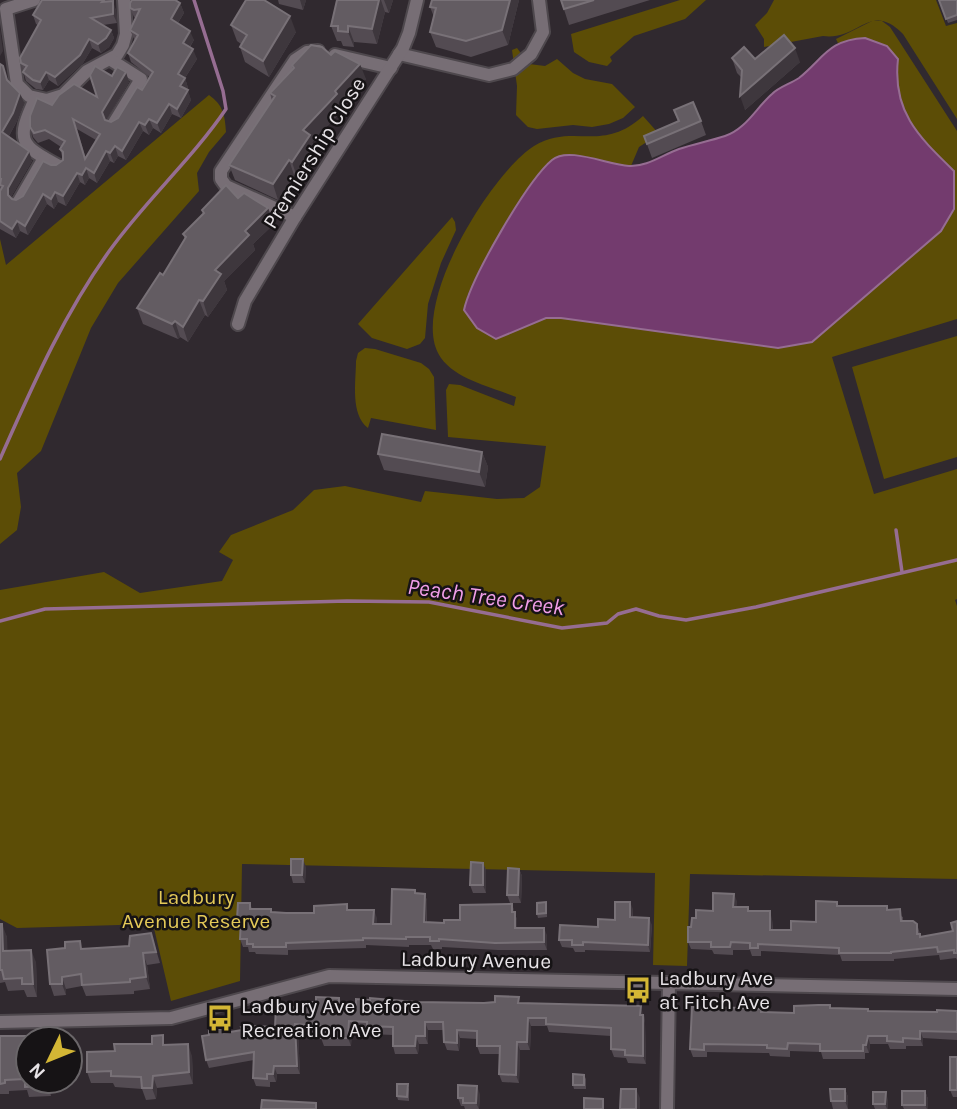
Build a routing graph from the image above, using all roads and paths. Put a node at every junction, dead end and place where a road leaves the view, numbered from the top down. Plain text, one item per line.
1 (34, 0) edge
2 (124, 0) edge
3 (417, 0) edge
4 (539, 0) edge
5 (5, 5) edge
6 (399, 54) junction
7 (111, 60) junction
8 (391, 68) junction
9 (35, 99) junction
10 (114, 123) edge
11 (44, 158) junction
12 (59, 166) edge
13 (19, 201) edge
14 (295, 217) junction
15 (238, 324) dead end
16 (669, 984) junction
17 (957, 989) edge
18 (0, 1022) edge
19 (667, 1109) edge

1 - 5 street
2 - 7 street
3 - 6 street, Premiership Close
4 - 6 street
5 - 9 street
6 - 8 street, Premiership Close
7 - 9 street
7 - 10 street
8 - 14 street, Premiership Close
8 - 14 street
9 - 11 street
11 - 12 street
11 - 13 street
14 - 15 street, Premiership Close
16 - 17 street, Ladbury Avenue
16 - 18 street, Ladbury Avenue
16 - 19 street

